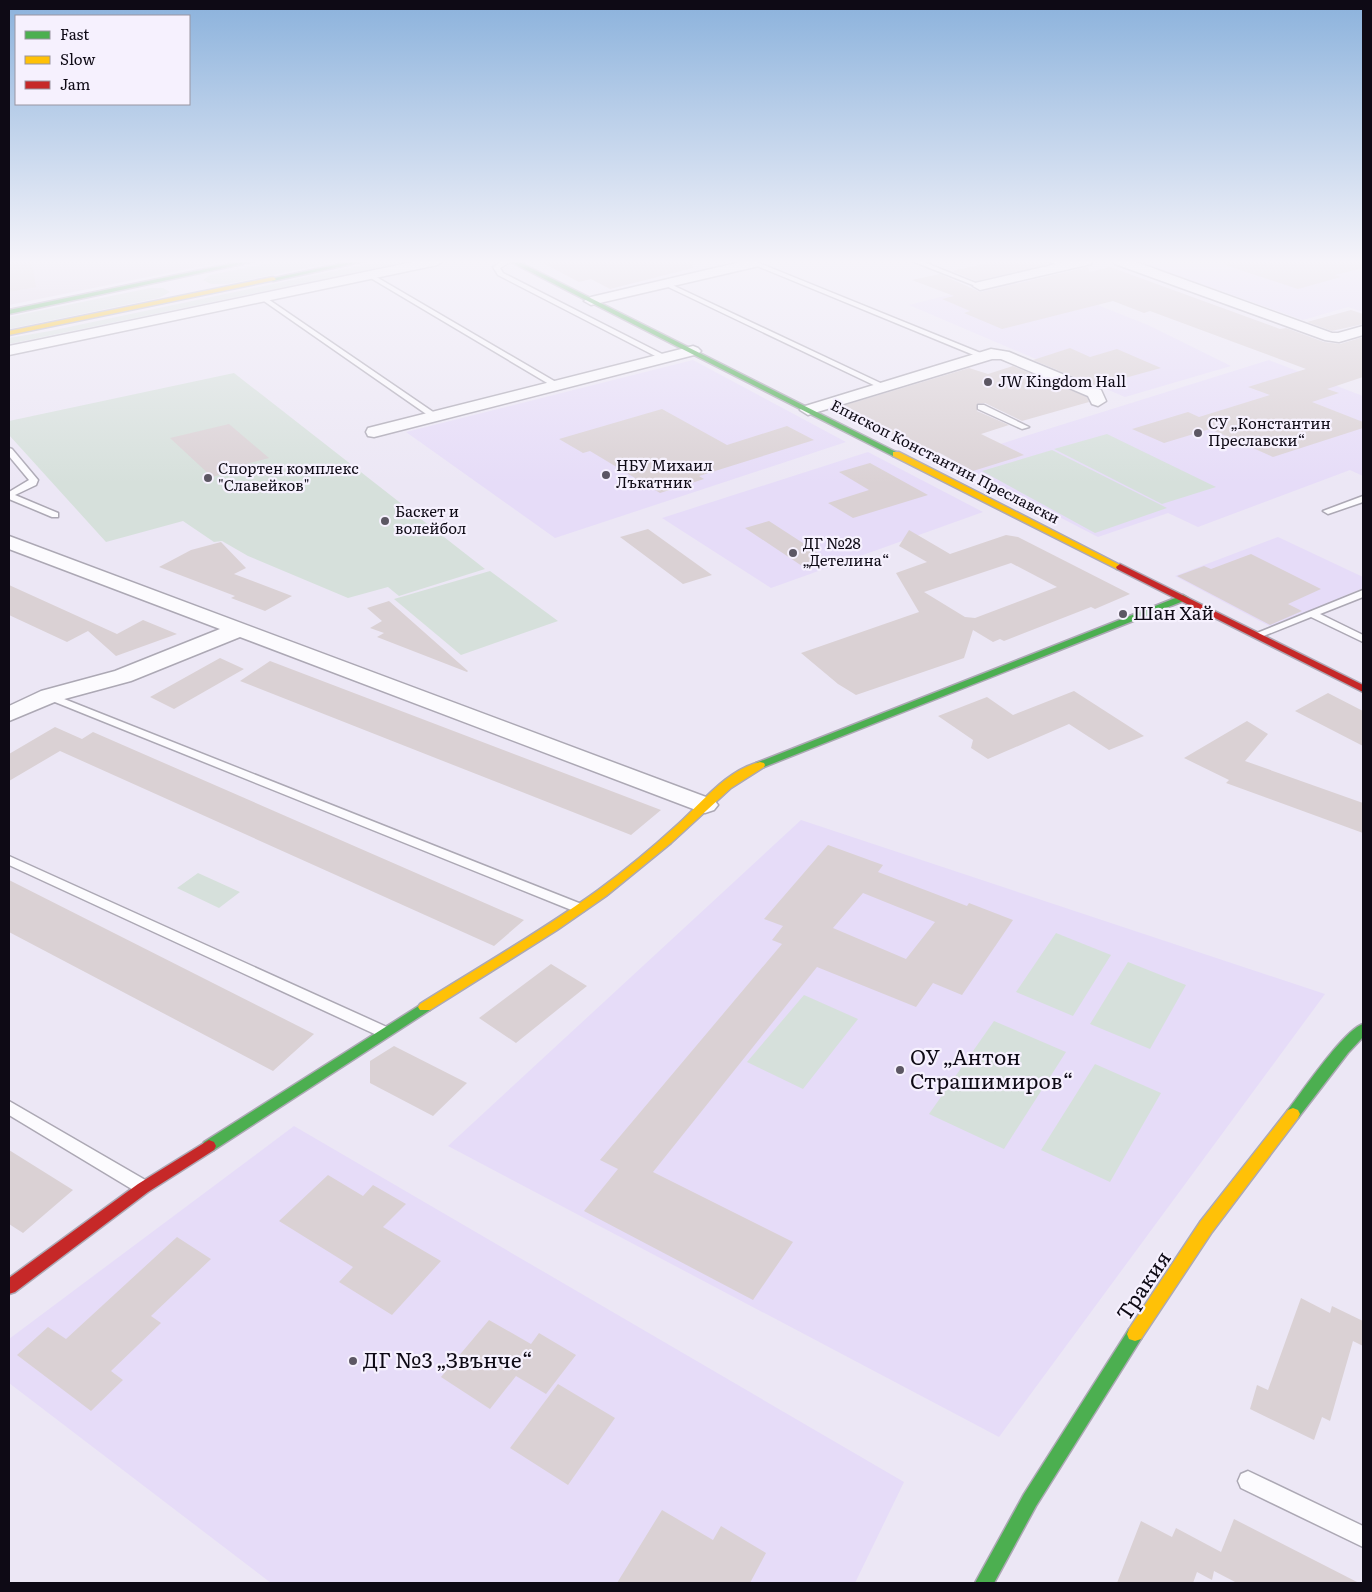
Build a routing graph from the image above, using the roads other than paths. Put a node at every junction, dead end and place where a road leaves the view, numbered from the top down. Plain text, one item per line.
1 (84, 335) edge
2 (317, 335) edge
3 (472, 335) edge
4 (621, 335) edge
5 (661, 335) edge
6 (775, 335) edge
7 (933, 335) edge
8 (1325, 335) edge
9 (1347, 335) edge
10 (1339, 338) junction
11 (1363, 346) edge
12 (9, 351) edge
13 (693, 351) junction
14 (984, 356) junction
15 (666, 358) junction
16 (557, 385) junction
17 (885, 386) junction
18 (1098, 401) dead end
19 (981, 406) dead end
20 (808, 410) junction
21 (435, 416) junction
22 (1025, 427) dead end
23 (374, 432) dead end
24 (9, 451) edge
25 (9, 495) edge
26 (1363, 499) edge
27 (1328, 511) dead end
28 (55, 515) dead end
29 (9, 542) edge
30 (1363, 593) edge
31 (1183, 598) junction
32 (1312, 614) junction
33 (240, 629) junction
34 (1257, 635) junction
35 (1363, 639) edge
36 (1363, 689) edge
37 (49, 696) junction
38 (9, 714) edge
39 (705, 805) junction
40 (9, 860) edge
41 (579, 908) junction
42 (1363, 1029) edge
43 (384, 1032) junction
44 (1343, 1049) junction
45 (1356, 1054) dead end
46 (9, 1107) edge
47 (143, 1188) junction
48 (9, 1287) edge
49 (1248, 1481) dead end
50 (1363, 1536) edge
51 (984, 1583) edge

1 - 12 street
2 - 21 lane
3 - 16 lane
4 - 15 lane
5 - 13 main road, Епископ Константин Преславски
6 - 17 lane
7 - 14 lane
8 - 10 street
9 - 10 street
10 - 11 street
13 - 15 street
13 - 20 main road, Епископ Константин Преславски
14 - 17 street
14 - 18 street
15 - 16 street
16 - 21 street
17 - 20 street
19 - 22 lane
20 - 31 main road, Епископ Константин Преславски
21 - 23 street
24 - 25 lane
25 - 28 lane
26 - 27 lane
29 - 33 street
30 - 32 lane
31 - 34 main road, Епископ Константин Преславски
31 - 39 main road
32 - 34 lane
32 - 35 lane
33 - 37 street
33 - 39 street
34 - 36 main road, Епископ Константин Преславски
37 - 38 street
37 - 41 lane
39 - 41 main road
40 - 43 lane
41 - 43 main road
42 - 44 main road, Тракия
43 - 47 main road
44 - 45 main road
44 - 51 main road, Тракия
46 - 47 lane
47 - 48 main road
49 - 50 lane

